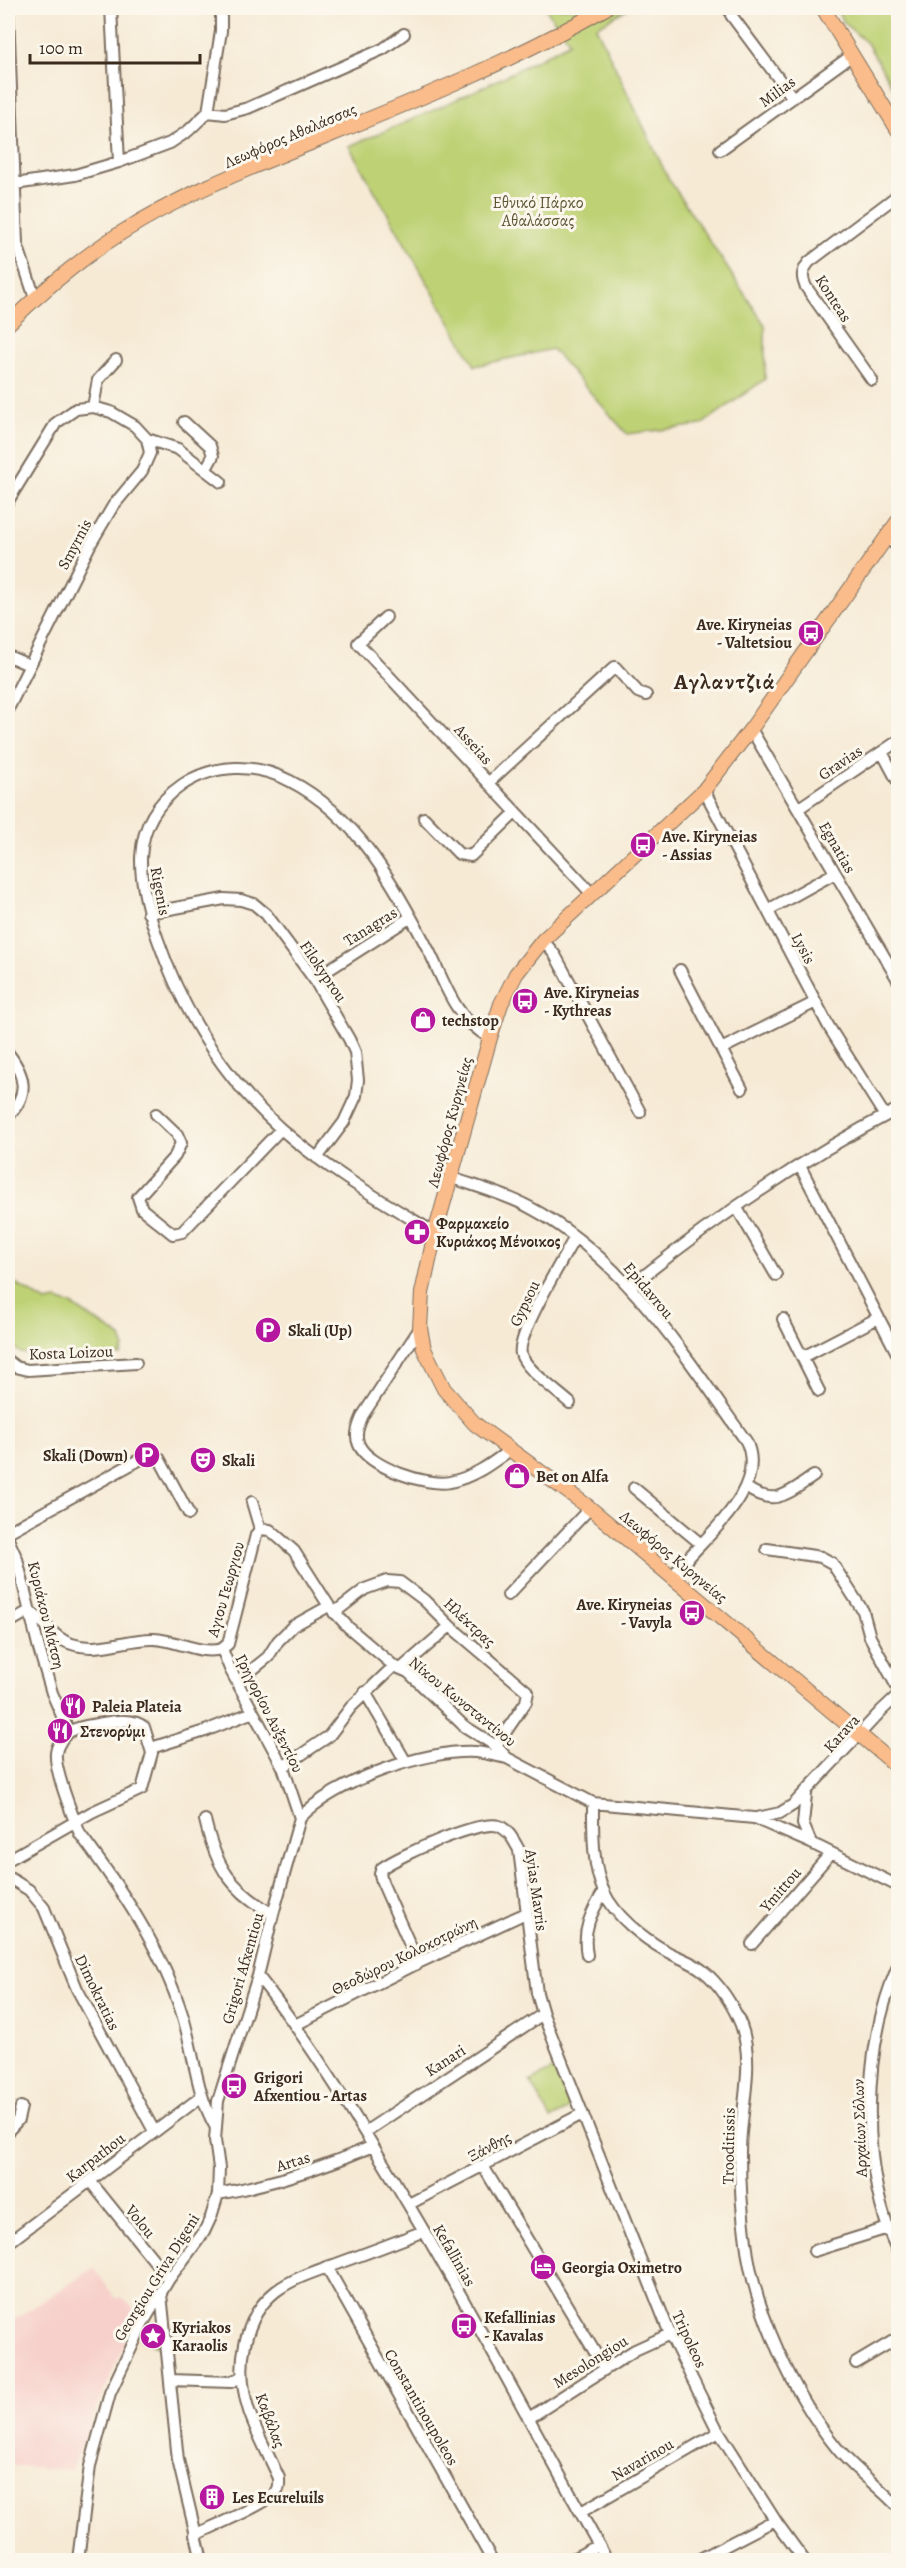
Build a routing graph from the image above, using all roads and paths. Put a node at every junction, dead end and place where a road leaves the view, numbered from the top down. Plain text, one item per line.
1 (111, 8) edge
2 (220, 8) edge
3 (606, 8) edge
4 (823, 8) edge
5 (8, 11) edge
6 (731, 15) dead end
7 (404, 34) dead end
8 (851, 56) junction
9 (793, 98) junction
10 (208, 112) junction
11 (898, 130) edge
12 (720, 150) dead end
13 (119, 162) junction
14 (15, 184) junction
15 (898, 195) edge
16 (35, 298) junction
17 (8, 324) edge
18 (116, 360) dead end
19 (872, 380) dead end
20 (93, 407) junction
21 (184, 422) dead end
22 (147, 439) junction
23 (206, 469) junction
24 (221, 482) dead end
25 (8, 501) edge
26 (898, 521) edge
27 (887, 537) junction
28 (898, 547) edge
29 (386, 617) dead end
30 (8, 656) edge
31 (29, 665) junction
32 (646, 695) dead end
33 (8, 709) edge
34 (751, 729) junction
35 (898, 741) edge
36 (882, 752) junction
37 (898, 782) edge
38 (488, 783) junction
39 (704, 790) junction
40 (799, 808) junction
41 (515, 813) junction
42 (424, 818) dead end
43 (836, 873) junction
44 (592, 894) junction
45 (768, 910) junction
46 (148, 913) junction
47 (411, 917) junction
48 (543, 940) junction
49 (680, 970) dead end
50 (314, 979) junction
51 (898, 980) edge
52 (816, 1002) junction
53 (490, 1038) junction
54 (722, 1049) junction
55 (8, 1053) edge
56 (742, 1089) dead end
57 (898, 1109) edge
58 (640, 1113) dead end
59 (156, 1114) dead end
60 (8, 1116) edge
61 (885, 1116) junction
62 (281, 1129) junction
63 (317, 1158) junction
64 (800, 1166) junction
65 (452, 1178) junction
66 (737, 1208) junction
67 (435, 1233) junction
68 (575, 1237) junction
69 (776, 1275) dead end
70 (630, 1287) junction
71 (783, 1318) dead end
72 (878, 1318) junction
73 (420, 1328) junction
74 (898, 1355) edge
75 (803, 1357) junction
76 (8, 1361) edge
77 (136, 1363) dead end
78 (819, 1391) dead end
79 (570, 1403) dead end
80 (510, 1450) junction
81 (814, 1476) dead end
82 (634, 1488) dead end
83 (747, 1488) junction
84 (252, 1502) dead end
85 (590, 1508) junction
86 (189, 1514) dead end
87 (260, 1529) junction
88 (8, 1532) edge
89 (8, 1539) edge
90 (701, 1544) junction
91 (767, 1549) dead end
92 (673, 1576) junction
93 (508, 1595) dead end
94 (332, 1609) junction
95 (29, 1611) junction
96 (8, 1623) edge
97 (450, 1626) junction
98 (222, 1648) junction
99 (398, 1667) junction
100 (237, 1682) junction
101 (898, 1689) edge
102 (365, 1692) junction
103 (898, 1695) edge
104 (253, 1712) junction
105 (69, 1732) junction
106 (860, 1734) junction
107 (496, 1746) junction
108 (151, 1748) junction
109 (507, 1758) junction
110 (406, 1762) junction
111 (283, 1767) junction
112 (898, 1767) edge
113 (806, 1794) junction
114 (593, 1803) junction
115 (300, 1818) junction
116 (754, 1818) junction
117 (205, 1820) dead end
118 (75, 1822) junction
119 (811, 1843) junction
120 (831, 1853) junction
121 (8, 1861) edge
122 (8, 1876) edge
123 (898, 1886) edge
124 (604, 1891) junction
125 (526, 1913) junction
126 (273, 1914) junction
127 (752, 1944) dead end
128 (587, 1955) dead end
129 (418, 1963) junction
130 (898, 1966) edge
131 (258, 1976) junction
132 (543, 2014) junction
133 (295, 2025) junction
134 (202, 2097) junction
135 (21, 2107) dead end
136 (582, 2114) junction
137 (215, 2126) junction
138 (8, 2131) edge
139 (154, 2131) junction
140 (365, 2132) junction
141 (373, 2146) junction
142 (483, 2166) junction
143 (90, 2181) junction
144 (218, 2194) junction
145 (409, 2204) junction
146 (888, 2228) junction
147 (424, 2231) junction
148 (8, 2243) edge
149 (814, 2251) dead end
150 (898, 2252) edge
151 (327, 2267) junction
152 (169, 2279) junction
153 (161, 2294) junction
154 (670, 2334) junction
155 (898, 2338) edge
156 (856, 2363) dead end
157 (605, 2369) junction
158 (241, 2377) junction
159 (170, 2380) junction
160 (529, 2418) junction
161 (719, 2432) junction
162 (898, 2507) edge
163 (581, 2512) junction
164 (775, 2520) junction
165 (195, 2535) junction
166 (598, 2545) junction
167 (705, 2559) edge
168 (78, 2560) edge
169 (202, 2560) edge
170 (492, 2560) edge
171 (571, 2560) edge
172 (607, 2560) edge
173 (804, 2560) edge

1 - 13 street
2 - 10 street
3 - 16 main road, Λεωφόρος Αθαλάσσας
4 - 8 main road
5 - 14 street
6 - 9 street
7 - 10 street
8 - 9 street, Milias
8 - 11 main road
9 - 12 street, Milias
10 - 13 street
13 - 14 street
14 - 16 street
15 - 19 street, Konteas
16 - 17 main road, Λεωφόρος Αθαλάσσας
18 - 20 street
20 - 22 street
20 - 25 street
21 - 23 street
22 - 23 street
22 - 31 street, Smyrnis
23 - 24 street
26 - 27 main road, Λεωφόρος Κυρηνείας
27 - 28 street
27 - 34 main road, Λεωφόρος Κυρηνείας
29 - 38 street, Asseias
30 - 31 street
31 - 33 street, Smyrnis
32 - 38 street
34 - 39 main road, Λεωφόρος Κυρηνείας
34 - 40 street, Egnatias
35 - 36 street, Gravias
36 - 37 street
36 - 40 street, Gravias
38 - 41 street, Asseias
39 - 44 main road, Λεωφόρος Κυρηνείας
39 - 45 street, Lysis
40 - 43 street, Egnatias
41 - 42 street
41 - 44 street, Asseias
43 - 45 street
43 - 51 street, Egnatias
44 - 48 main road, Λεωφόρος Κυρηνείας
45 - 52 street, Lysis
46 - 47 street, Rigenis
46 - 50 street, Filokyprou
46 - 62 street, Rigenis
47 - 50 street, Tanagras
47 - 53 street, Rigenis
48 - 53 main road, Λεωφόρος Κυρηνείας
48 - 58 street
49 - 54 street
50 - 63 street, Filokyprou
52 - 54 street
52 - 61 street, Lysis
53 - 65 main road, Λεωφόρος Κυρηνείας
54 - 56 street
55 - 60 street
57 - 61 street
59 - 62 street
61 - 64 street
62 - 63 street, Rigenis
63 - 67 street, Rigenis
64 - 66 street
64 - 72 street
65 - 67 main road, Λεωφόρος Κυρηνείας
65 - 68 street, Epidavrou
66 - 69 street
66 - 70 street
67 - 73 main road, Λεωφόρος Κυρηνείας
68 - 70 street, Epidavrou
68 - 79 street, Gypsou
70 - 83 street, Epidavrou
71 - 75 street
72 - 74 street
72 - 75 street
73 - 80 main road, Λεωφόρος Κυρηνείας
73 - 80 street
75 - 78 street
76 - 77 street, Kosta Loizou
80 - 85 main road, Λεωφόρος Κυρηνείας
81 - 83 street
82 - 90 street
83 - 90 street
84 - 87 street, Αγιου Γεωργιου
85 - 92 main road, Λεωφόρος Κυρηνείας
85 - 93 street
86 - 88 street
87 - 94 street, Νίκου Κωνσταντίνου
87 - 98 street, Αγιου Γεωργιου
89 - 95 street, Κυριάκου Μάτση
90 - 92 street
91 - 101 street
92 - 106 main road, Λεωφόρος Κυρηνείας
94 - 97 street, Ηλέκτρας
94 - 99 street, Νίκου Κωνσταντίνου
94 - 100 street, Ηλέκτρας
95 - 96 street
95 - 98 street, Γρηγορίου Αυξεντίου
95 - 105 street, Κυριάκου Μάτση
97 - 99 street
97 - 107 street, Ηλέκτρας
98 - 100 street, Γρηγορίου Αυξεντίου
99 - 102 street
99 - 107 street, Νίκου Κωνσταντίνου
100 - 104 street, Γρηγορίου Αυξεντίου
102 - 110 street
102 - 111 street
103 - 106 street, Karava
104 - 108 street
104 - 111 street, Γρηγορίου Αυξεντίου
105 - 108 street
105 - 118 street
106 - 112 main road, Λεωφόρος Κυρηνείας
106 - 113 street, Karava
107 - 109 street, Νίκου Κωνσταντίνου
108 - 118 street
109 - 110 street
109 - 114 street, Νίκου Κωνσταντίνου
110 - 115 street
111 - 115 street, Γρηγορίου Αυξεντίου
113 - 116 street, Karava
113 - 119 street
114 - 116 street, Νίκου Κωνσταντίνου
114 - 124 street, Trooditissis
115 - 126 street, Grigori Afxentiou
116 - 119 street, Νίκου Κωνσταντίνου
117 - 126 street
118 - 121 street
118 - 134 street, Georgiou Griva Digeni
119 - 120 street, Νίκου Κωνσταντίνου
120 - 123 street, Νίκου Κωνσταντίνου
120 - 127 street, Ymittou
121 - 122 street
122 - 139 street, Dimokratias
124 - 128 street
124 - 162 street, Trooditissis
125 - 129 street, Θεοδώρου Κολοκοτρώνη
125 - 129 street, Ayias Mavris
125 - 132 street, Ayias Mavris
126 - 131 street, Grigori Afxentiou
129 - 133 street, Θεοδώρου Κολοκοτρώνη
130 - 146 street, Αρχαίων Σόλων
131 - 133 street, Kefallinias
131 - 137 street, Grigori Afxentiou
132 - 136 street, Ayias Mavris
132 - 140 street, Kanari
133 - 140 street, Kefallinias
134 - 137 street, Georgiou Griva Digeni
134 - 139 street, Karpathou
135 - 138 street
136 - 142 street, Ξάνθης
136 - 154 street, Tripoleos
137 - 144 street, Georgiou Griva Digeni
139 - 143 street, Karpathou
140 - 141 street, Kefallinias
141 - 144 street, Artas
141 - 145 street, Kefallinias
142 - 145 street, Ξάνθης
142 - 157 street
143 - 148 street, Karpathou
143 - 152 street, Volou
144 - 152 street, Georgiou Griva Digeni
145 - 147 street, Kefallinias
146 - 149 street
146 - 150 street, Αρχαίων Σόλων
147 - 151 street, Καβάλας
147 - 160 street, Kefallinias
151 - 158 street, Καβάλας
151 - 170 street, Constantinoupoleos
152 - 153 street, Georgiou Griva Digeni
153 - 159 street
153 - 168 street, Georgiou Griva Digeni
154 - 157 street, Mesolongiou
154 - 161 street, Tripoleos
155 - 156 street
157 - 160 street, Mesolongiou
158 - 159 street
158 - 165 street, Καβάλας
159 - 165 street
160 - 163 street, Kefallinias
161 - 163 street, Navarinou
161 - 164 street, Tripoleos
163 - 166 street, Kefallinias
164 - 167 street
164 - 173 street, Tripoleos
165 - 169 street
166 - 171 street
166 - 172 street, Kefallinias

